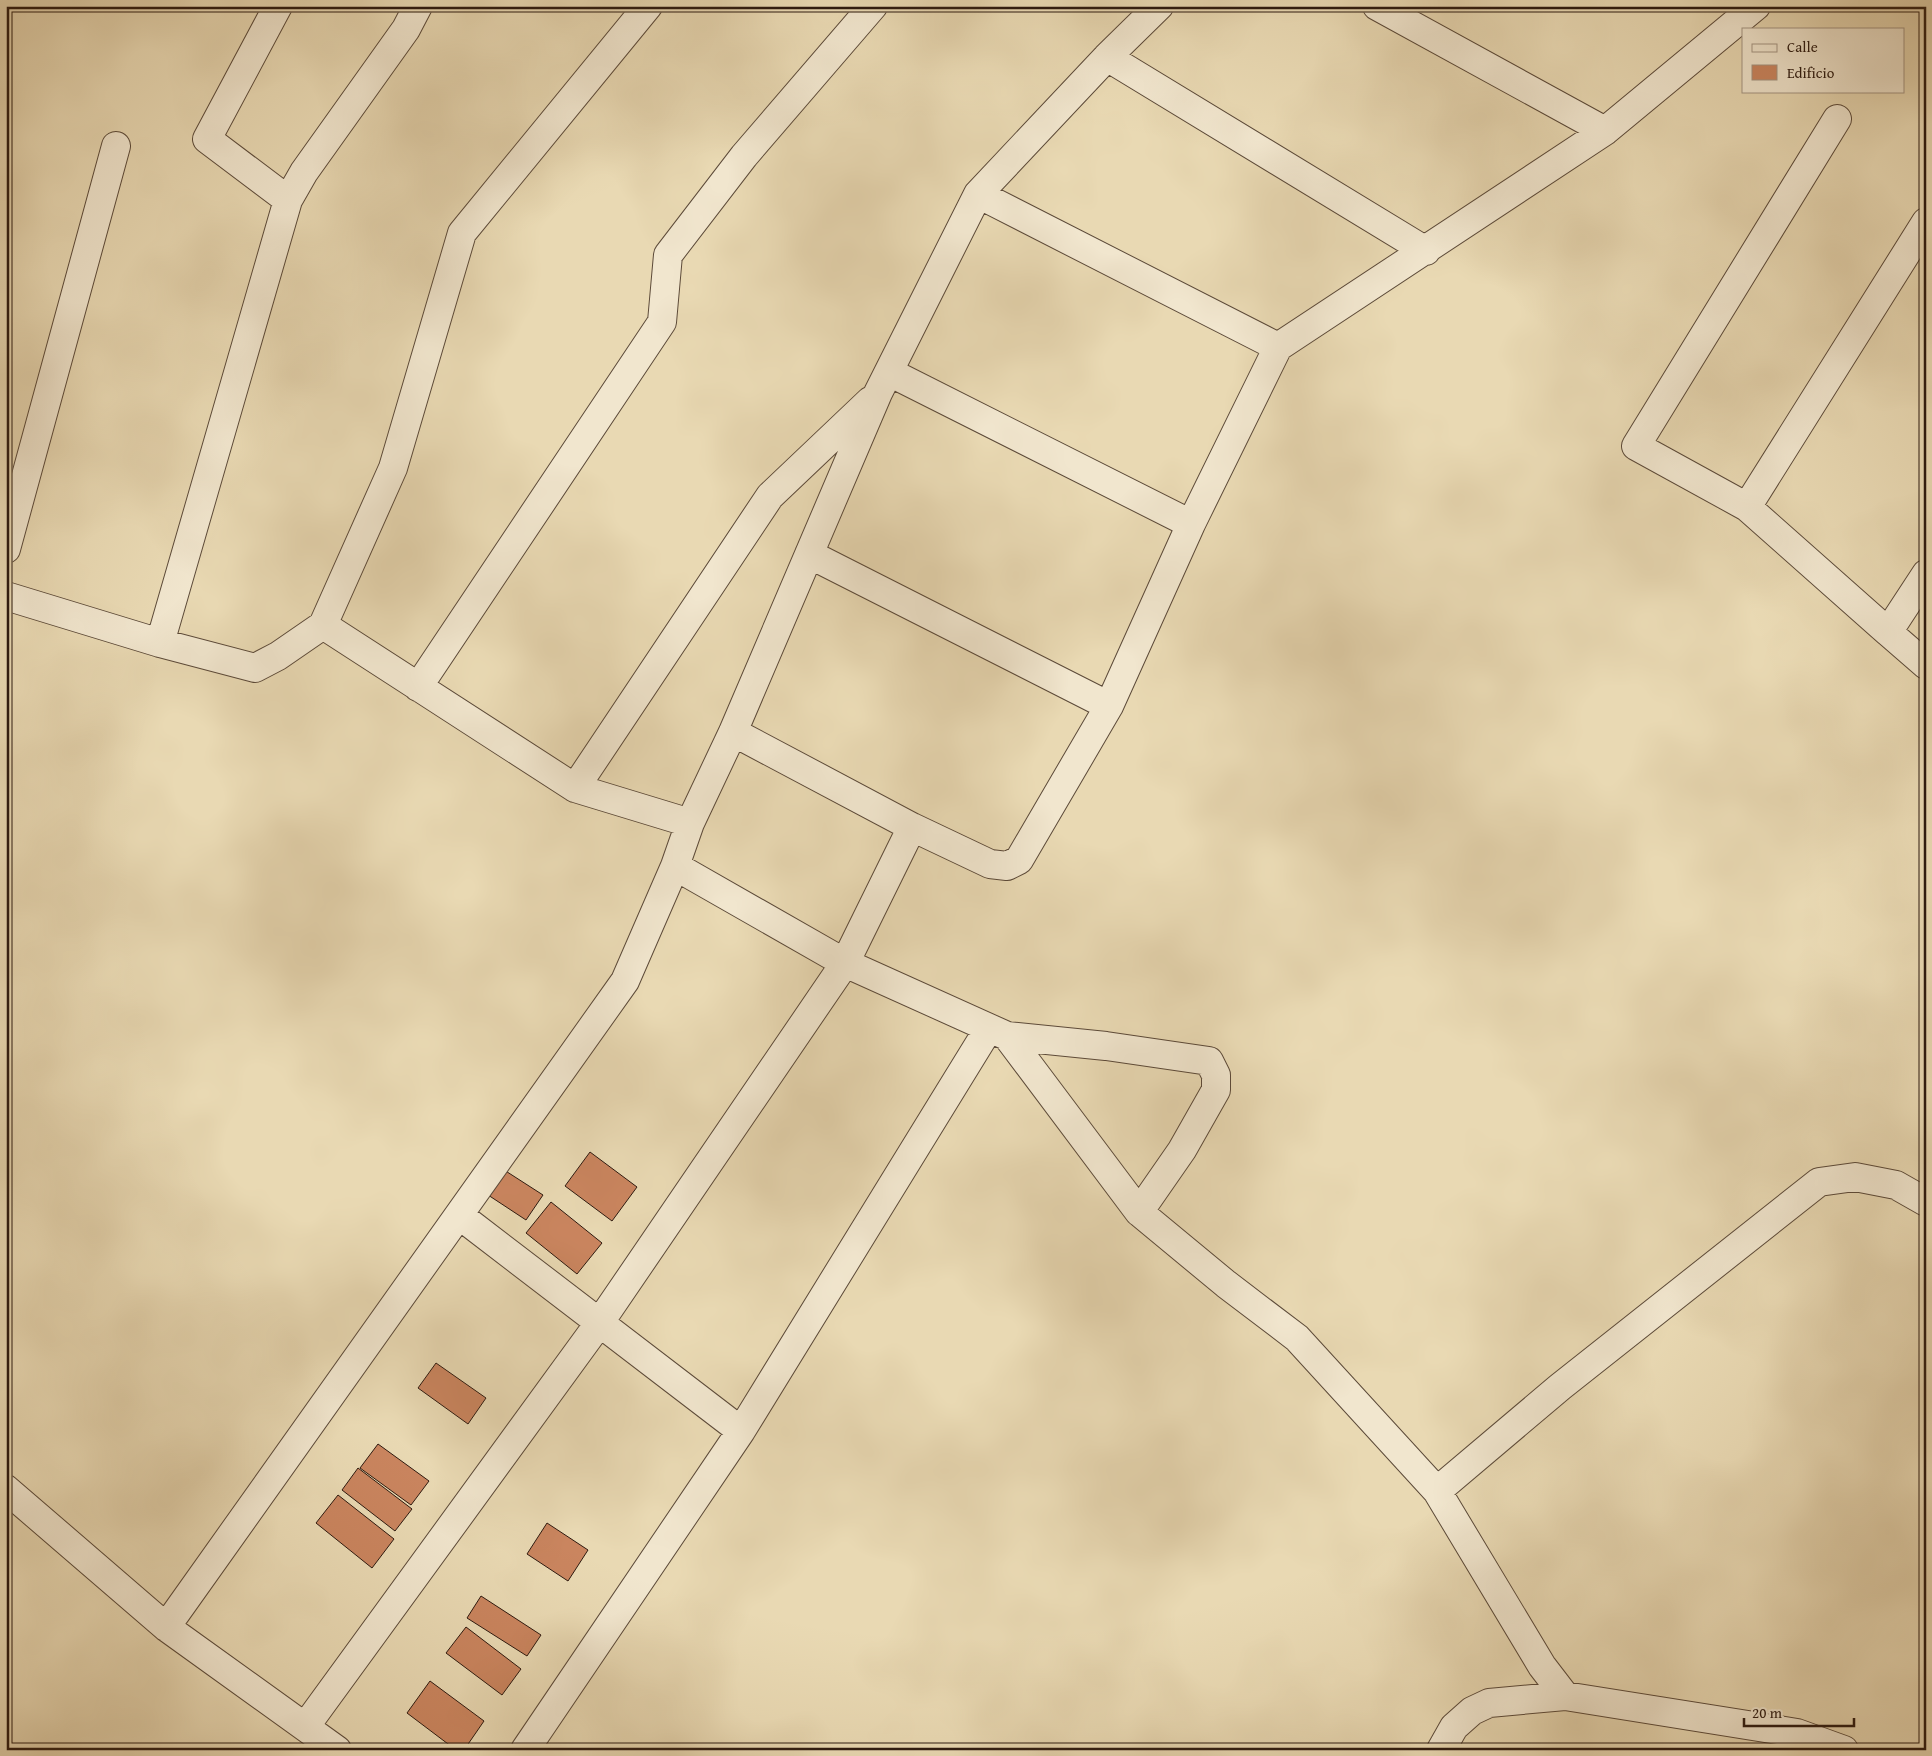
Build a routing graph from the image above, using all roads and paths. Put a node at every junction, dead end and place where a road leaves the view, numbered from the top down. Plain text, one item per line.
1 (278, 6) edge
2 (418, 6) edge
3 (648, 6) edge
4 (873, 6) edge
5 (1159, 6) edge
6 (1377, 6) edge
7 (1756, 6) edge
8 (1107, 57) junction
9 (1837, 119) dead end
10 (1605, 131) junction
11 (116, 146) dead end
12 (978, 194) junction
13 (288, 200) junction
14 (1926, 222) edge
15 (1426, 251) junction
16 (1278, 347) junction
17 (884, 382) junction
18 (1747, 507) junction
19 (1191, 524) junction
20 (6, 549) edge
21 (809, 554) junction
22 (1926, 574) edge
23 (6, 596) edge
24 (323, 625) junction
25 (1888, 632) junction
26 (160, 643) junction
27 (1926, 666) edge
28 (418, 687) junction
29 (1109, 706) junction
30 (733, 732) junction
31 (575, 788) junction
32 (690, 823) junction
33 (912, 827) junction
34 (676, 866) junction
35 (845, 963) junction
36 (998, 1032) junction
37 (1926, 1202) edge
38 (1139, 1212) junction
39 (459, 1215) junction
40 (600, 1322) junction
41 (741, 1431) junction
42 (6, 1489) edge
43 (1437, 1490) junction
44 (166, 1627) junction
45 (1565, 1696) junction
46 (305, 1727) junction
47 (337, 1750) edge
48 (525, 1750) edge
49 (1441, 1750) edge
50 (1844, 1750) edge

1 - 13 street
2 - 13 street
3 - 24 street
4 - 28 street
5 - 8 street
6 - 10 street
7 - 10 street
8 - 12 street
8 - 15 street
9 - 18 street
10 - 15 street
11 - 20 street
12 - 16 street
12 - 17 street
13 - 26 street
14 - 18 street
15 - 16 street
16 - 19 street
17 - 19 street
17 - 21 street
17 - 31 street
18 - 25 street
19 - 29 street
21 - 29 street
21 - 30 street
22 - 25 street
23 - 26 street
24 - 26 street
24 - 28 street
25 - 27 street
28 - 31 street
29 - 33 street
30 - 32 street
30 - 33 street
31 - 32 street
32 - 34 street
33 - 35 street
34 - 35 street
34 - 39 street
35 - 36 street
35 - 40 street
36 - 38 street
36 - 38 street
36 - 41 street
37 - 43 street
38 - 43 street
39 - 40 street
39 - 44 street
40 - 41 street
40 - 46 street
41 - 48 street
42 - 44 street
43 - 45 street
44 - 46 street
45 - 49 street
45 - 50 street
46 - 47 street

